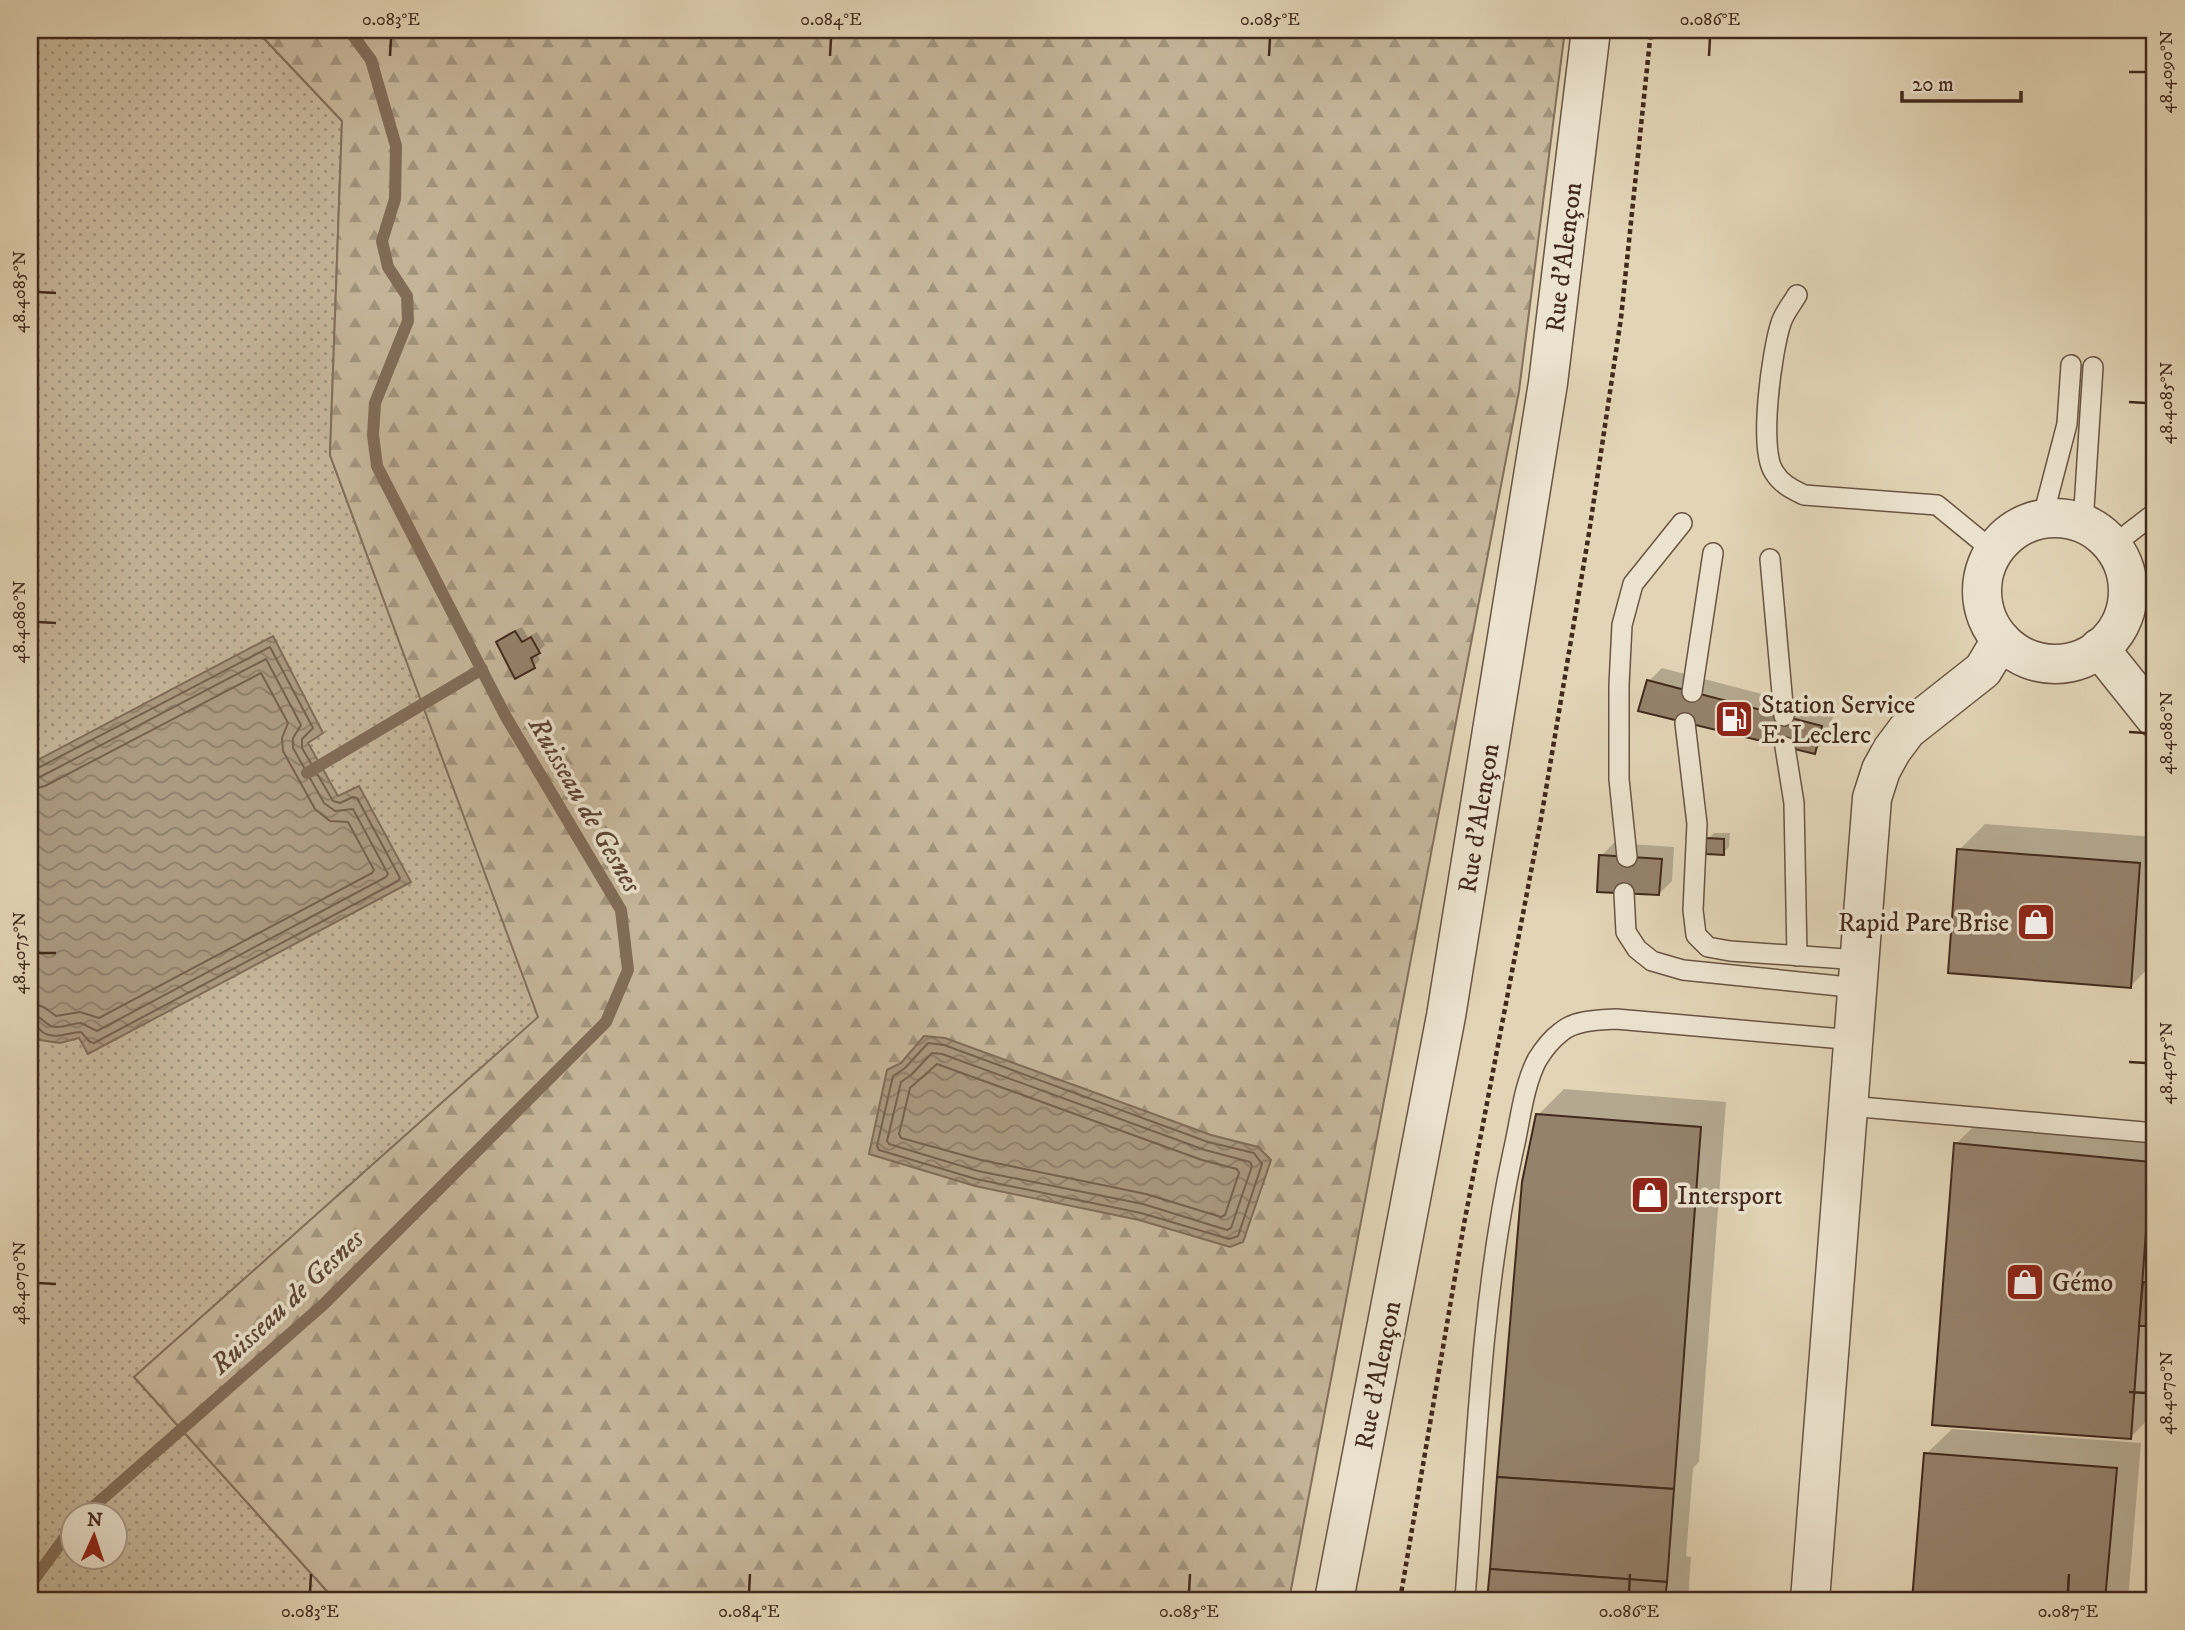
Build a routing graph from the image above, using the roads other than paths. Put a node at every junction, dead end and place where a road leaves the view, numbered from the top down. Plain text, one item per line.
1 (1591, 30) edge
2 (1797, 295) dead end
3 (2071, 365) dead end
4 (2093, 367) dead end
5 (2155, 513) edge
6 (2042, 520) junction
7 (1682, 523) dead end
8 (2097, 535) junction
9 (1992, 550) junction
10 (1713, 553) dead end
11 (1770, 559) dead end
12 (2142, 596) edge
13 (2001, 640) junction
14 (2099, 648) junction
15 (1692, 692) dead end
16 (1784, 716) dead end
17 (2155, 718) edge
18 (1685, 723) dead end
19 (1786, 747) dead end
20 (1627, 858) dead end
21 (1624, 893) dead end
22 (1797, 956) junction
23 (1859, 974) junction
24 (1854, 1040) junction
25 (1849, 1106) junction
26 (2155, 1133) edge
27 (1334, 1600) edge
28 (1465, 1600) edge
29 (1810, 1600) edge

1 - 27 street, Rue d'Alençon
2 - 9 lane
3 - 6 lane
4 - 8 lane
5 - 8 lane
6 - 8 street
6 - 9 street
7 - 20 lane
8 - 12 street
9 - 13 street
10 - 15 lane
11 - 16 lane
12 - 14 street
13 - 14 street
13 - 23 street
14 - 17 street
18 - 22 lane
19 - 22 lane
21 - 23 lane
22 - 23 lane
23 - 24 street
24 - 25 street
24 - 28 lane
25 - 26 lane
25 - 29 street

